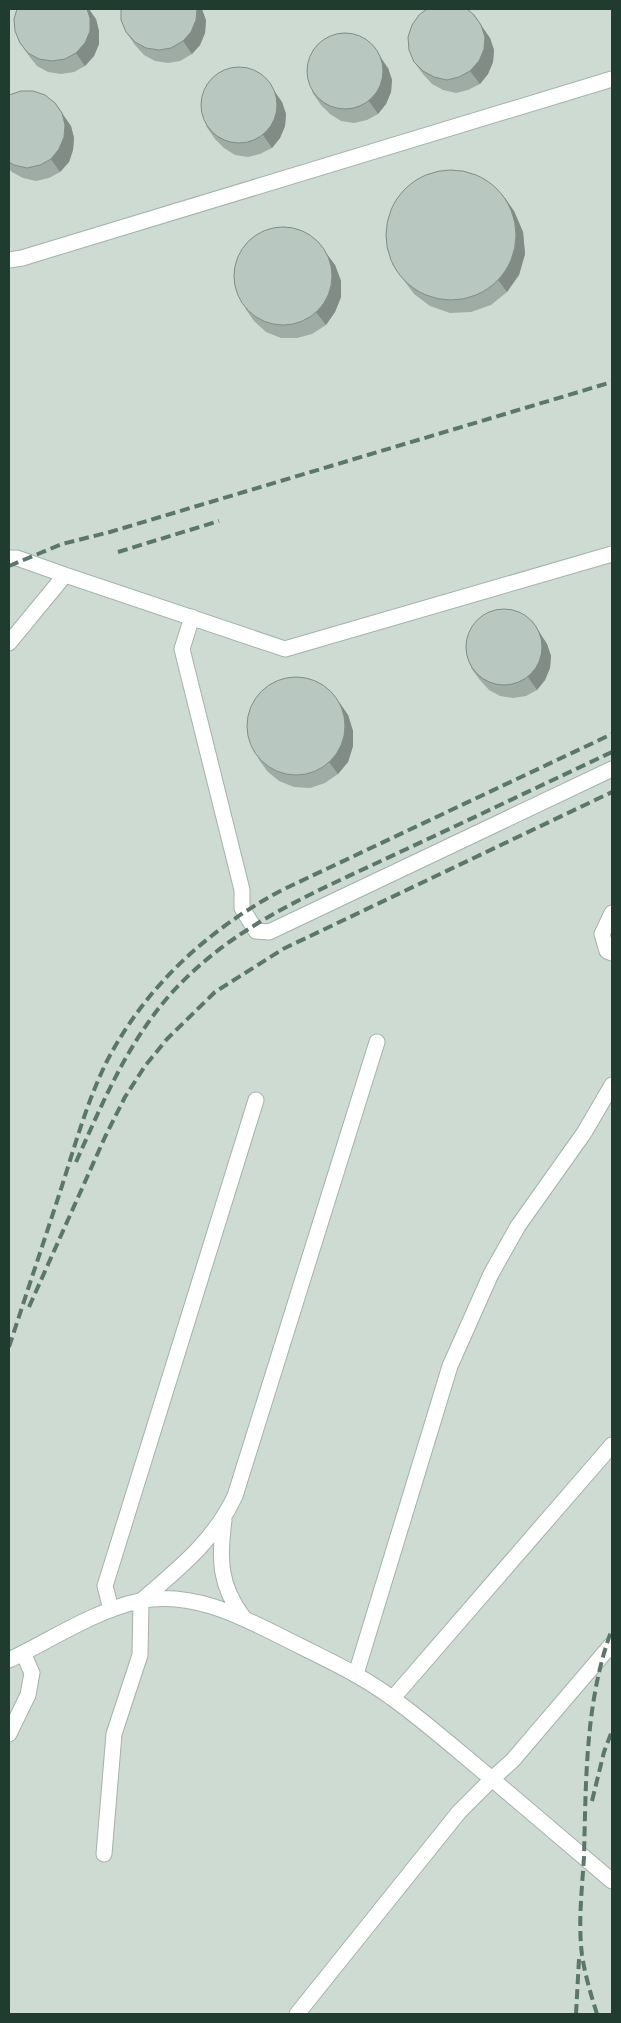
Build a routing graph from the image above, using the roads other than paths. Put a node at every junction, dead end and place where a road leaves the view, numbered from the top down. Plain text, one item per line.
1 (612, 79) edge
2 (9, 260) edge
3 (612, 554) edge
4 (9, 558) edge
5 (65, 575) junction
6 (192, 617) junction
7 (9, 643) edge
8 (612, 769) edge
9 (612, 913) edge
10 (612, 953) edge
11 (377, 1042) dead end
12 (612, 1085) edge
13 (256, 1100) dead end
14 (612, 1445) edge
15 (224, 1520) junction
16 (141, 1601) junction
17 (111, 1609) junction
18 (243, 1617) junction
19 (612, 1644) edge
20 (23, 1653) junction
21 (9, 1660) edge
22 (356, 1674) junction
23 (393, 1698) junction
24 (9, 1734) edge
25 (492, 1779) junction
26 (104, 1854) dead end
27 (612, 1881) edge
28 (297, 2014) edge

1 - 2 lane
3 - 6 lane
4 - 5 lane
5 - 6 lane
5 - 7 lane
6 - 8 lane
9 - 10 lane
11 - 15 lane
12 - 22 lane
13 - 17 lane
14 - 23 lane
15 - 16 lane
15 - 18 lane
16 - 17 lane
16 - 18 lane
16 - 26 lane
17 - 20 lane
18 - 22 lane
19 - 25 lane
20 - 21 lane
20 - 24 lane
22 - 23 lane
23 - 25 lane
25 - 27 lane
25 - 28 lane

